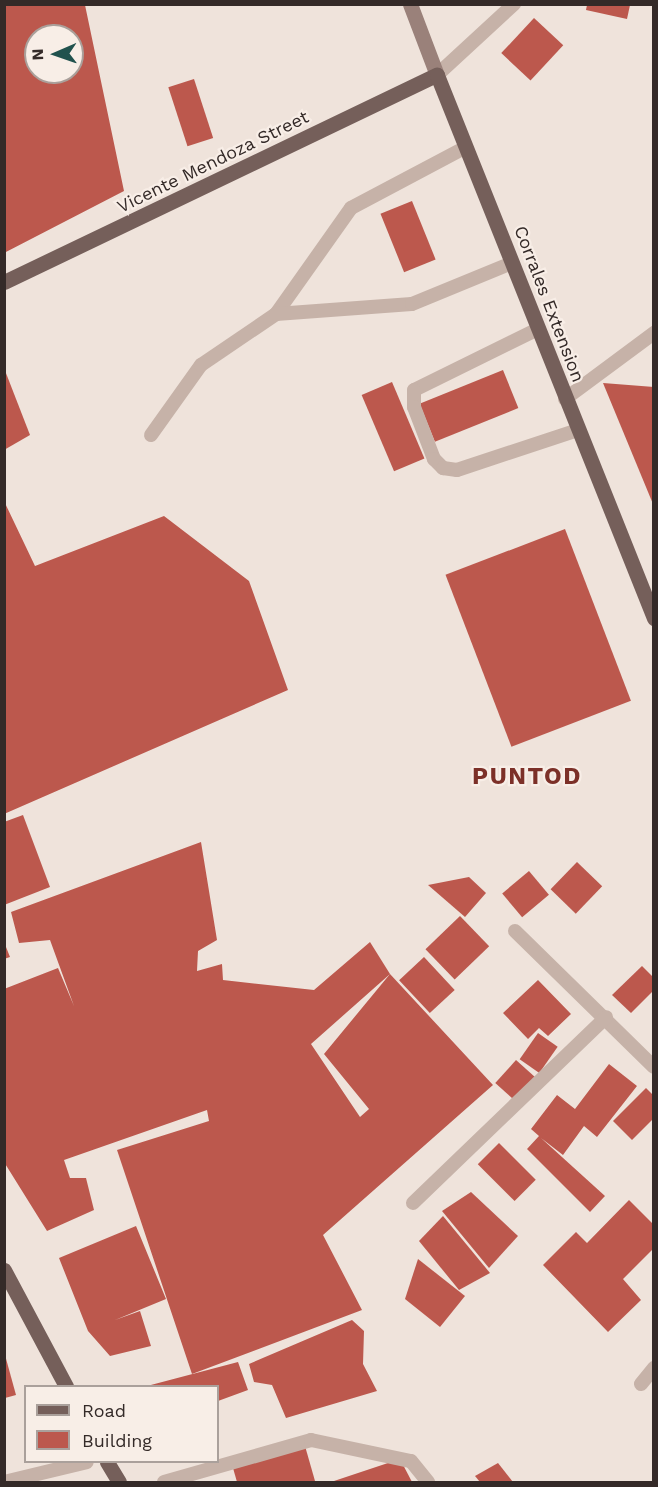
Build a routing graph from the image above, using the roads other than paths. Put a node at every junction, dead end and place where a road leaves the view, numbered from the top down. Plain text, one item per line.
1 (410, 4) edge
2 (514, 4) edge
3 (437, 75) junction
4 (466, 147) junction
5 (512, 263) junction
6 (4, 282) edge
7 (276, 314) junction
8 (538, 329) junction
9 (654, 333) edge
10 (565, 399) junction
11 (578, 430) junction
12 (151, 435) dead end
13 (654, 618) edge
14 (514, 931) dead end
15 (606, 1017) junction
16 (654, 1067) edge
17 (412, 1203) dead end
18 (4, 1270) edge
19 (654, 1368) edge
20 (641, 1384) dead end
21 (65, 1385) edge
22 (79, 1463) edge
23 (108, 1463) edge
24 (4, 1482) edge
25 (118, 1482) edge
26 (164, 1482) edge
27 (428, 1482) edge

1 - 3 main road, Corrales Extension
2 - 3 lane
3 - 4 main road, Corrales Extension
3 - 6 main road, Vicente Mendoza Street
4 - 5 main road, Corrales Extension
4 - 7 lane
5 - 7 lane
5 - 8 main road, Corrales Extension
7 - 12 lane
8 - 10 main road, Corrales Extension
8 - 11 lane
9 - 10 lane
10 - 11 main road, Corrales Extension
11 - 13 main road, Corrales Extension
14 - 15 lane
15 - 16 lane
15 - 17 lane
18 - 21 main road
19 - 20 lane
22 - 24 lane
23 - 25 main road
26 - 27 lane

